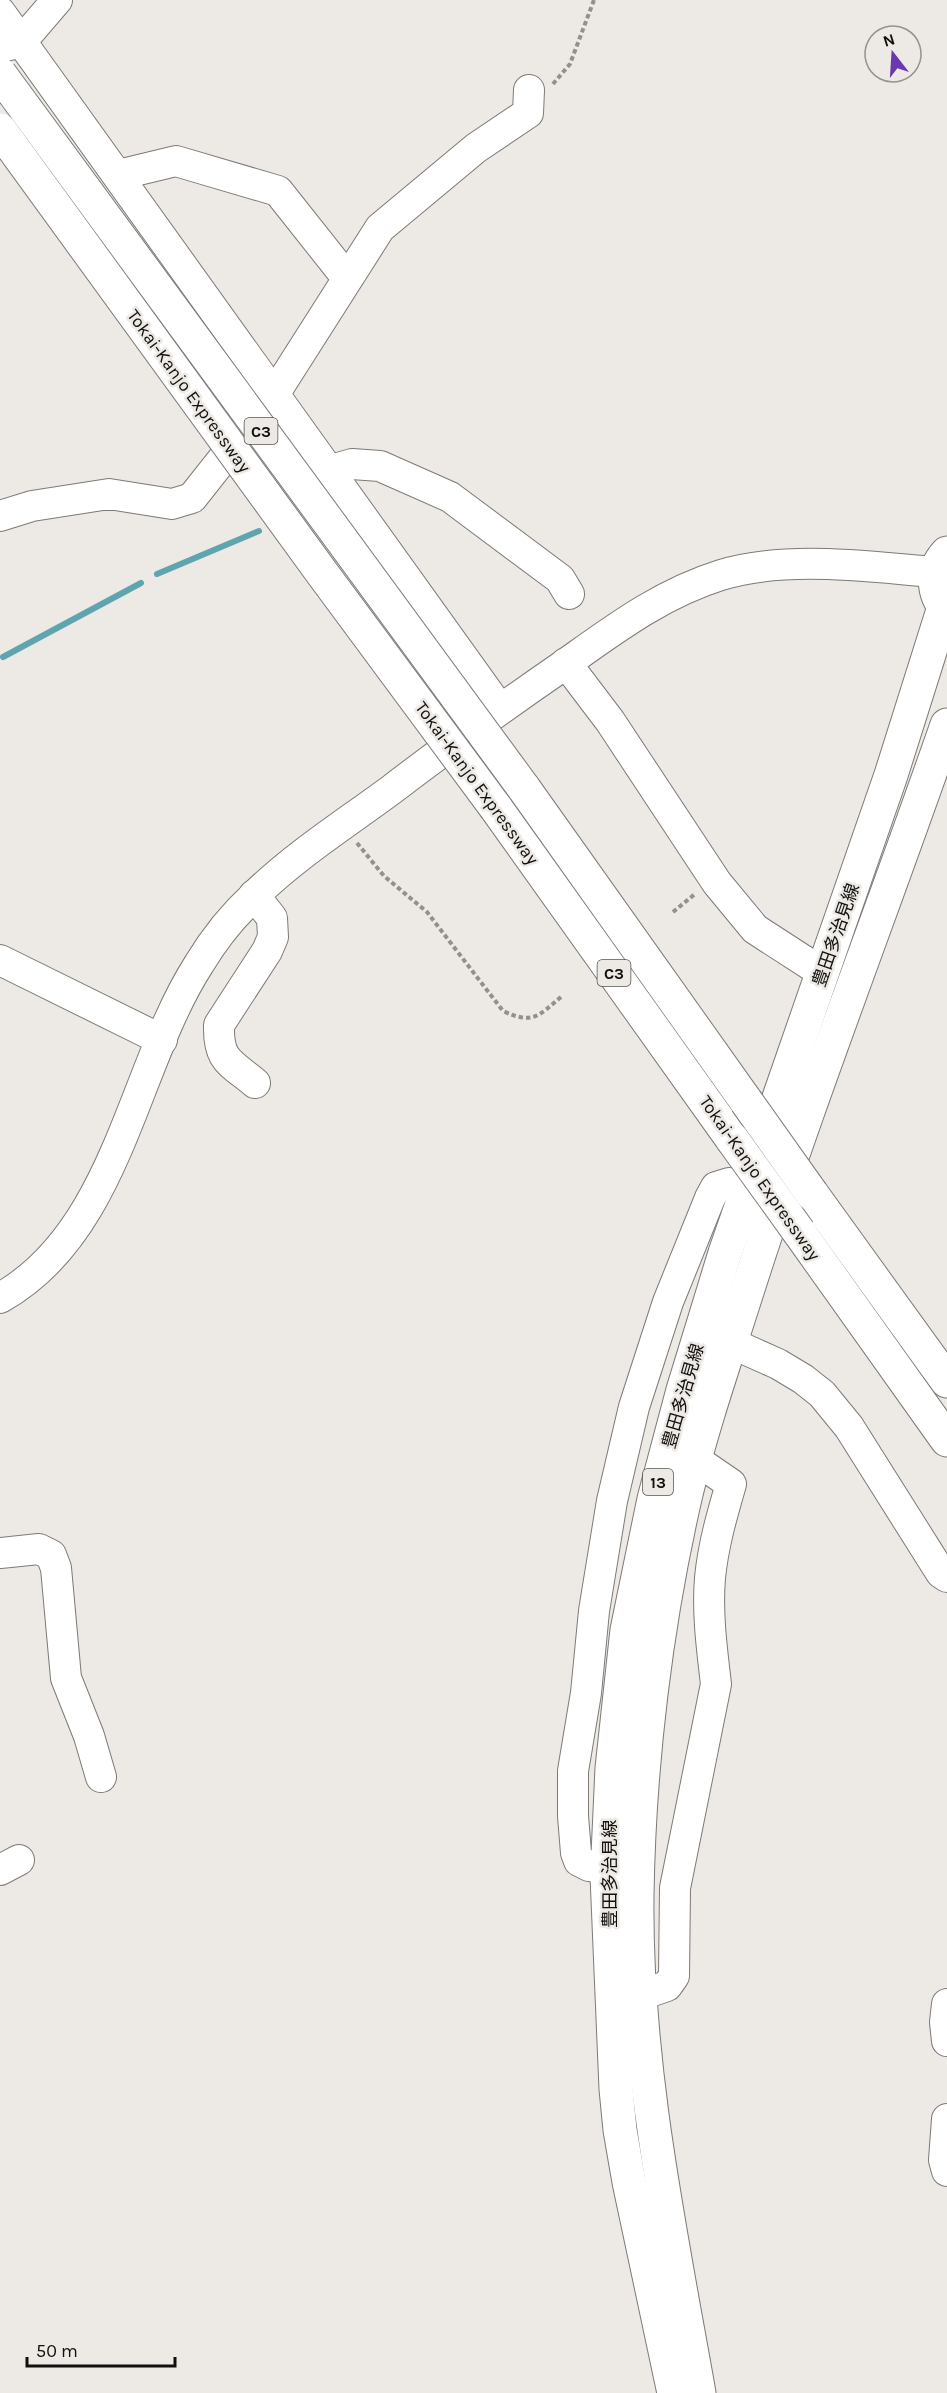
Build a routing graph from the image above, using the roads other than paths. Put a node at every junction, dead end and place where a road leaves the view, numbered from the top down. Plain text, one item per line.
1 (57, 0) edge
2 (0, 12) edge
3 (11, 44) edge
4 (0, 74) edge
5 (528, 102) road end
6 (0, 130) edge
7 (118, 175) junction
8 (347, 278) junction
9 (275, 393) junction
10 (328, 471) junction
11 (0, 516) edge
12 (941, 563) edge
13 (569, 594) dead end
14 (946, 609) edge
15 (566, 663) junction
16 (500, 709) junction
17 (947, 725) edge
18 (938, 777) edge
19 (254, 895) junction
20 (0, 960) edge
21 (823, 973) junction
22 (162, 1040) junction
23 (255, 1083) dead end
24 (816, 1188) junction
25 (748, 1192) junction
26 (0, 1298) edge
27 (731, 1343) junction
28 (947, 1348) edge
29 (947, 1381) edge
30 (947, 1440) edge
31 (696, 1460) junction
32 (0, 1553) edge
33 (947, 1577) edge
34 (101, 1777) dead end
35 (608, 1868) junction
36 (641, 1995) junction
37 (947, 2004) edge
38 (947, 2041) edge
39 (947, 2119) edge
40 (947, 2171) edge
41 (674, 2393) edge
42 (699, 2393) edge

1 - 3 street
2 - 3 street
3 - 7 street
4 - 24 main road, Tokai-Kanjo Expressway / C3, bridge
5 - 8 street
6 - 30 main road, Tokai-Kanjo Expressway / C3, bridge
7 - 8 street
7 - 9 street
8 - 9 street
9 - 10 street
9 - 11 street
10 - 13 street
10 - 16 street
12 - 14 main road, 豊田多治見線 / 13
12 - 15 street
14 - 21 main road, 豊田多治見線 / 13
15 - 16 street
15 - 21 street
16 - 19 street
17 - 18 main road, 豊田多治見線 / 13
18 - 27 main road, 豊田多治見線 / 13
19 - 22 street
19 - 23 street
20 - 22 street
21 - 25 main road, 豊田多治見線 / 13
22 - 26 street
24 - 28 main road
24 - 29 main road, Tokai-Kanjo Expressway / C3
25 - 35 main road, 豊田多治見線 / 13
25 - 35 street
27 - 31 main road, 豊田多治見線 / 13
27 - 33 street
31 - 36 main road, 豊田多治見線 / 13
31 - 36 street
32 - 34 street
35 - 41 main road, 豊田多治見線 / 13
36 - 42 main road, 豊田多治見線 / 13
37 - 38 street
39 - 40 street

